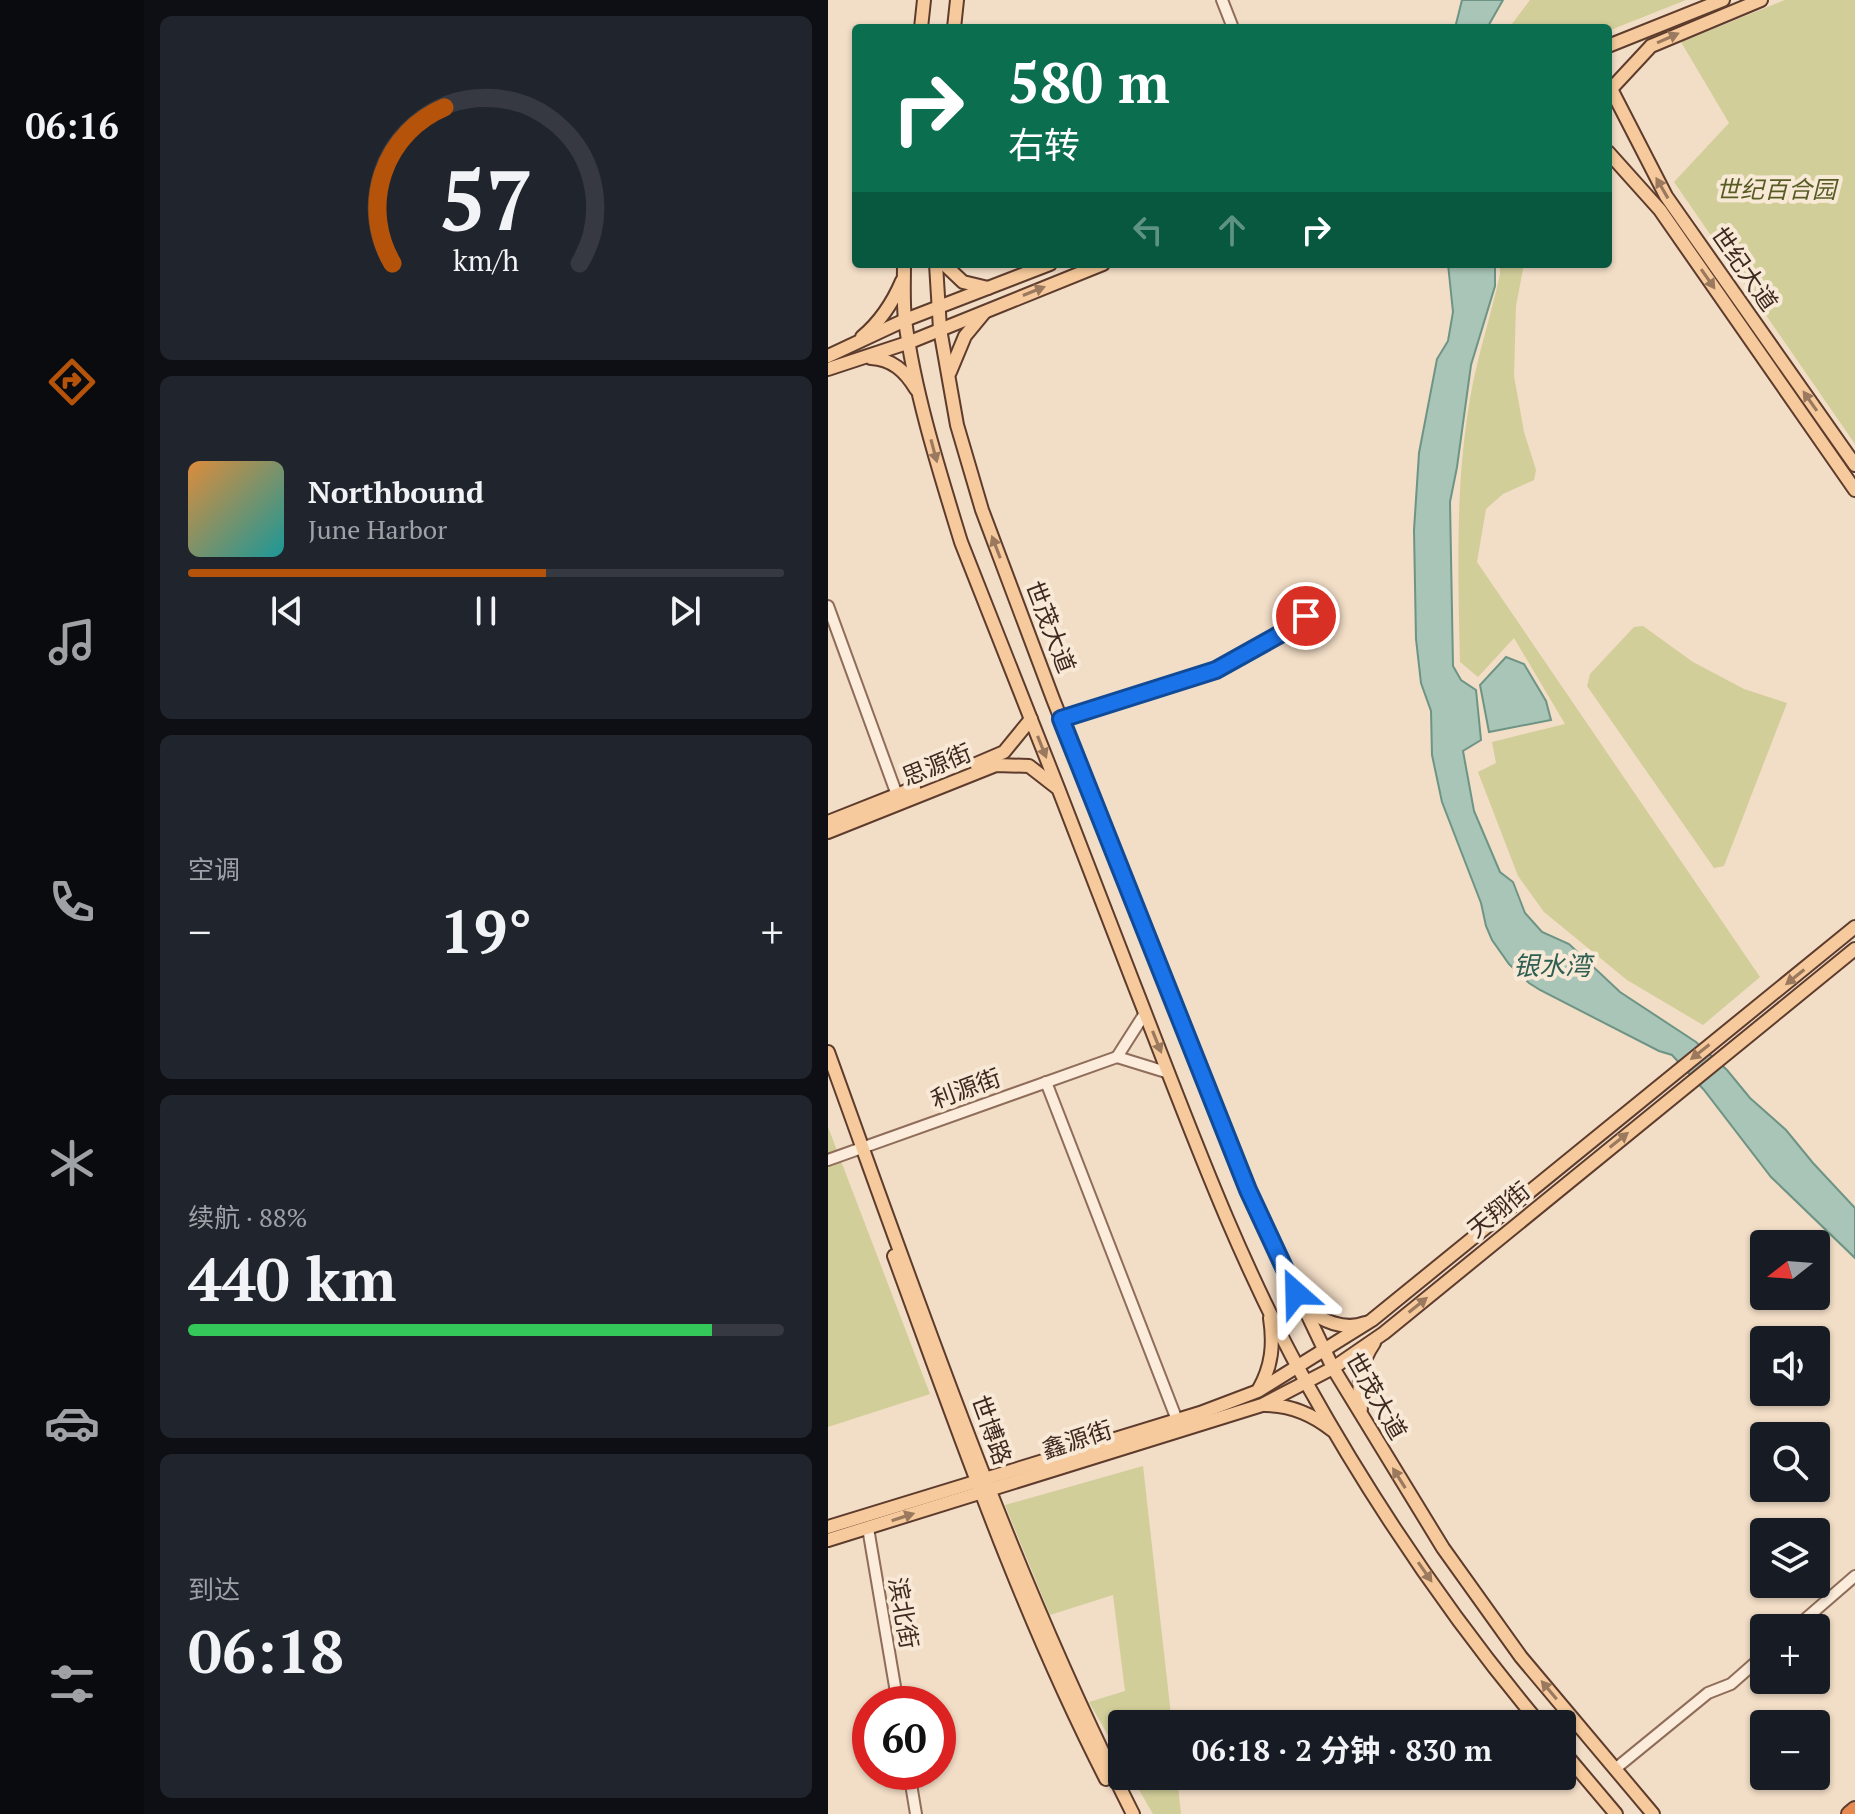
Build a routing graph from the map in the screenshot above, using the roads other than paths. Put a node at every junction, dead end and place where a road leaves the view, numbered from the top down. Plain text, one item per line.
1 (924, 0) edge
2 (957, 0) edge
3 (1222, 0) edge
4 (1723, 0) edge
5 (1761, 0) edge
6 (921, 24) edge
7 (954, 24) edge
8 (1231, 24) edge
9 (1612, 44) edge
10 (1612, 91) edge
11 (1612, 99) edge
12 (1612, 156) edge
13 (936, 268) edge
14 (948, 268) edge
15 (1040, 268) edge
16 (1093, 268) edge
17 (904, 269) edge
18 (988, 288) junction
19 (940, 308) junction
20 (987, 310) junction
21 (905, 320) junction
22 (940, 329) junction
23 (910, 342) junction
24 (853, 346) junction
25 (828, 356) edge
26 (860, 359) junction
27 (828, 369) edge
28 (949, 375) junction
29 (923, 402) junction
30 (1855, 465) edge
31 (1855, 490) edge
32 (828, 606) edge
33 (1306, 616) dead end
34 (1031, 719) junction
35 (1061, 719) junction
36 (1059, 789) junction
37 (897, 795) junction
38 (828, 822) edge
39 (828, 832) edge
40 (1855, 927) edge
41 (1855, 949) edge
42 (1145, 1013) junction
43 (828, 1052) edge
44 (1117, 1057) junction
45 (1169, 1073) junction
46 (828, 1076) edge
47 (1046, 1082) junction
48 (859, 1149) junction
49 (828, 1160) edge
50 (1296, 1293) junction
51 (1269, 1307) junction
52 (1372, 1320) junction
53 (1384, 1333) junction
54 (1325, 1351) junction
55 (1299, 1367) junction
56 (1333, 1368) junction
57 (1307, 1383) junction
58 (1258, 1391) junction
59 (1262, 1405) junction
60 (1177, 1420) junction
61 (1369, 1430) junction
62 (1338, 1436) junction
63 (983, 1486) junction
64 (828, 1527) edge
65 (868, 1528) junction
66 (828, 1540) edge
67 (1855, 1576) edge
68 (1811, 1614) edge
69 (1750, 1667) edge
70 (895, 1686) edge
71 (1528, 1710) edge
72 (1576, 1767) edge
73 (1615, 1769) junction
74 (912, 1790) edge
75 (1855, 1809) edge
76 (916, 1814) edge
77 (1125, 1814) edge
78 (1133, 1814) edge
79 (1616, 1814) edge
80 (1653, 1814) edge
81 (1849, 1814) edge

1 - 6 main road
2 - 7 main road
3 - 8 street
4 - 9 main road
10 -> 5 main road
30 -> 11 main road, 世纪大道
12 -> 31 main road, 世纪大道
13 - 19 main road, 世茂大道
14 - 18 main road
15 - 18 main road
20 -> 16 main road
17 - 21 main road
17 - 24 main road
18 - 19 main road
19 - 21 main road
19 - 22 main road, 世茂大道
20 - 22 main road
20 - 28 main road
21 - 23 main road
21 - 24 main road
22 - 23 main road
22 - 28 main road, 世茂大道
23 - 26 main road
23 - 29 main road
24 - 25 main road
26 - 27 main road
26 - 29 main road
35 -> 28 main road, 世茂大道
29 -> 34 main road
32 - 37 street
33 - 35 street
34 -> 36 main road
34 - 37 main road, 思源街
35 - 50 main road, 世茂大道
36 - 39 main road, 思源街
36 - 42 main road
37 - 38 main road, 思源街
40 -> 52 main road, 天翔街
53 -> 41 main road, 天翔街
42 - 44 street
42 -> 45 main road
43 - 48 main road, 世博路
44 - 45 street
44 - 47 street, 利源街
45 - 51 main road
46 - 48 main road, 世博路
47 - 48 street, 利源街
47 - 60 street
48 - 49 street, 利源街
48 - 63 main road, 世博路
50 - 52 main road
50 - 54 main road, 世茂大道
51 - 55 main road
51 - 58 main road
52 - 54 main road, 天翔街
53 - 56 main road, 天翔街
53 - 61 main road
54 - 55 main road, 鑫源街
54 - 56 main road, 世茂大道
55 - 57 main road
55 - 58 main road, 鑫源街
56 - 57 main road, 鑫源街
56 - 61 main road, 世茂大道
57 - 59 main road, 鑫源街
57 - 62 main road
58 - 60 main road, 鑫源街
59 - 62 main road
59 - 63 main road, 鑫源街
60 - 63 main road, 鑫源街
73 -> 61 main road, 世茂大道
62 -> 71 main road
63 - 64 main road, 鑫源街
65 -> 63 main road, 鑫源街
63 - 77 main road, 世博路
63 - 78 main road, 世博路
65 - 66 main road, 鑫源街
65 - 70 street, 滨北街
67 - 68 street
69 - 73 street
72 - 79 main road
73 - 80 main road, 世茂大道
74 - 76 street
75 - 81 highway

